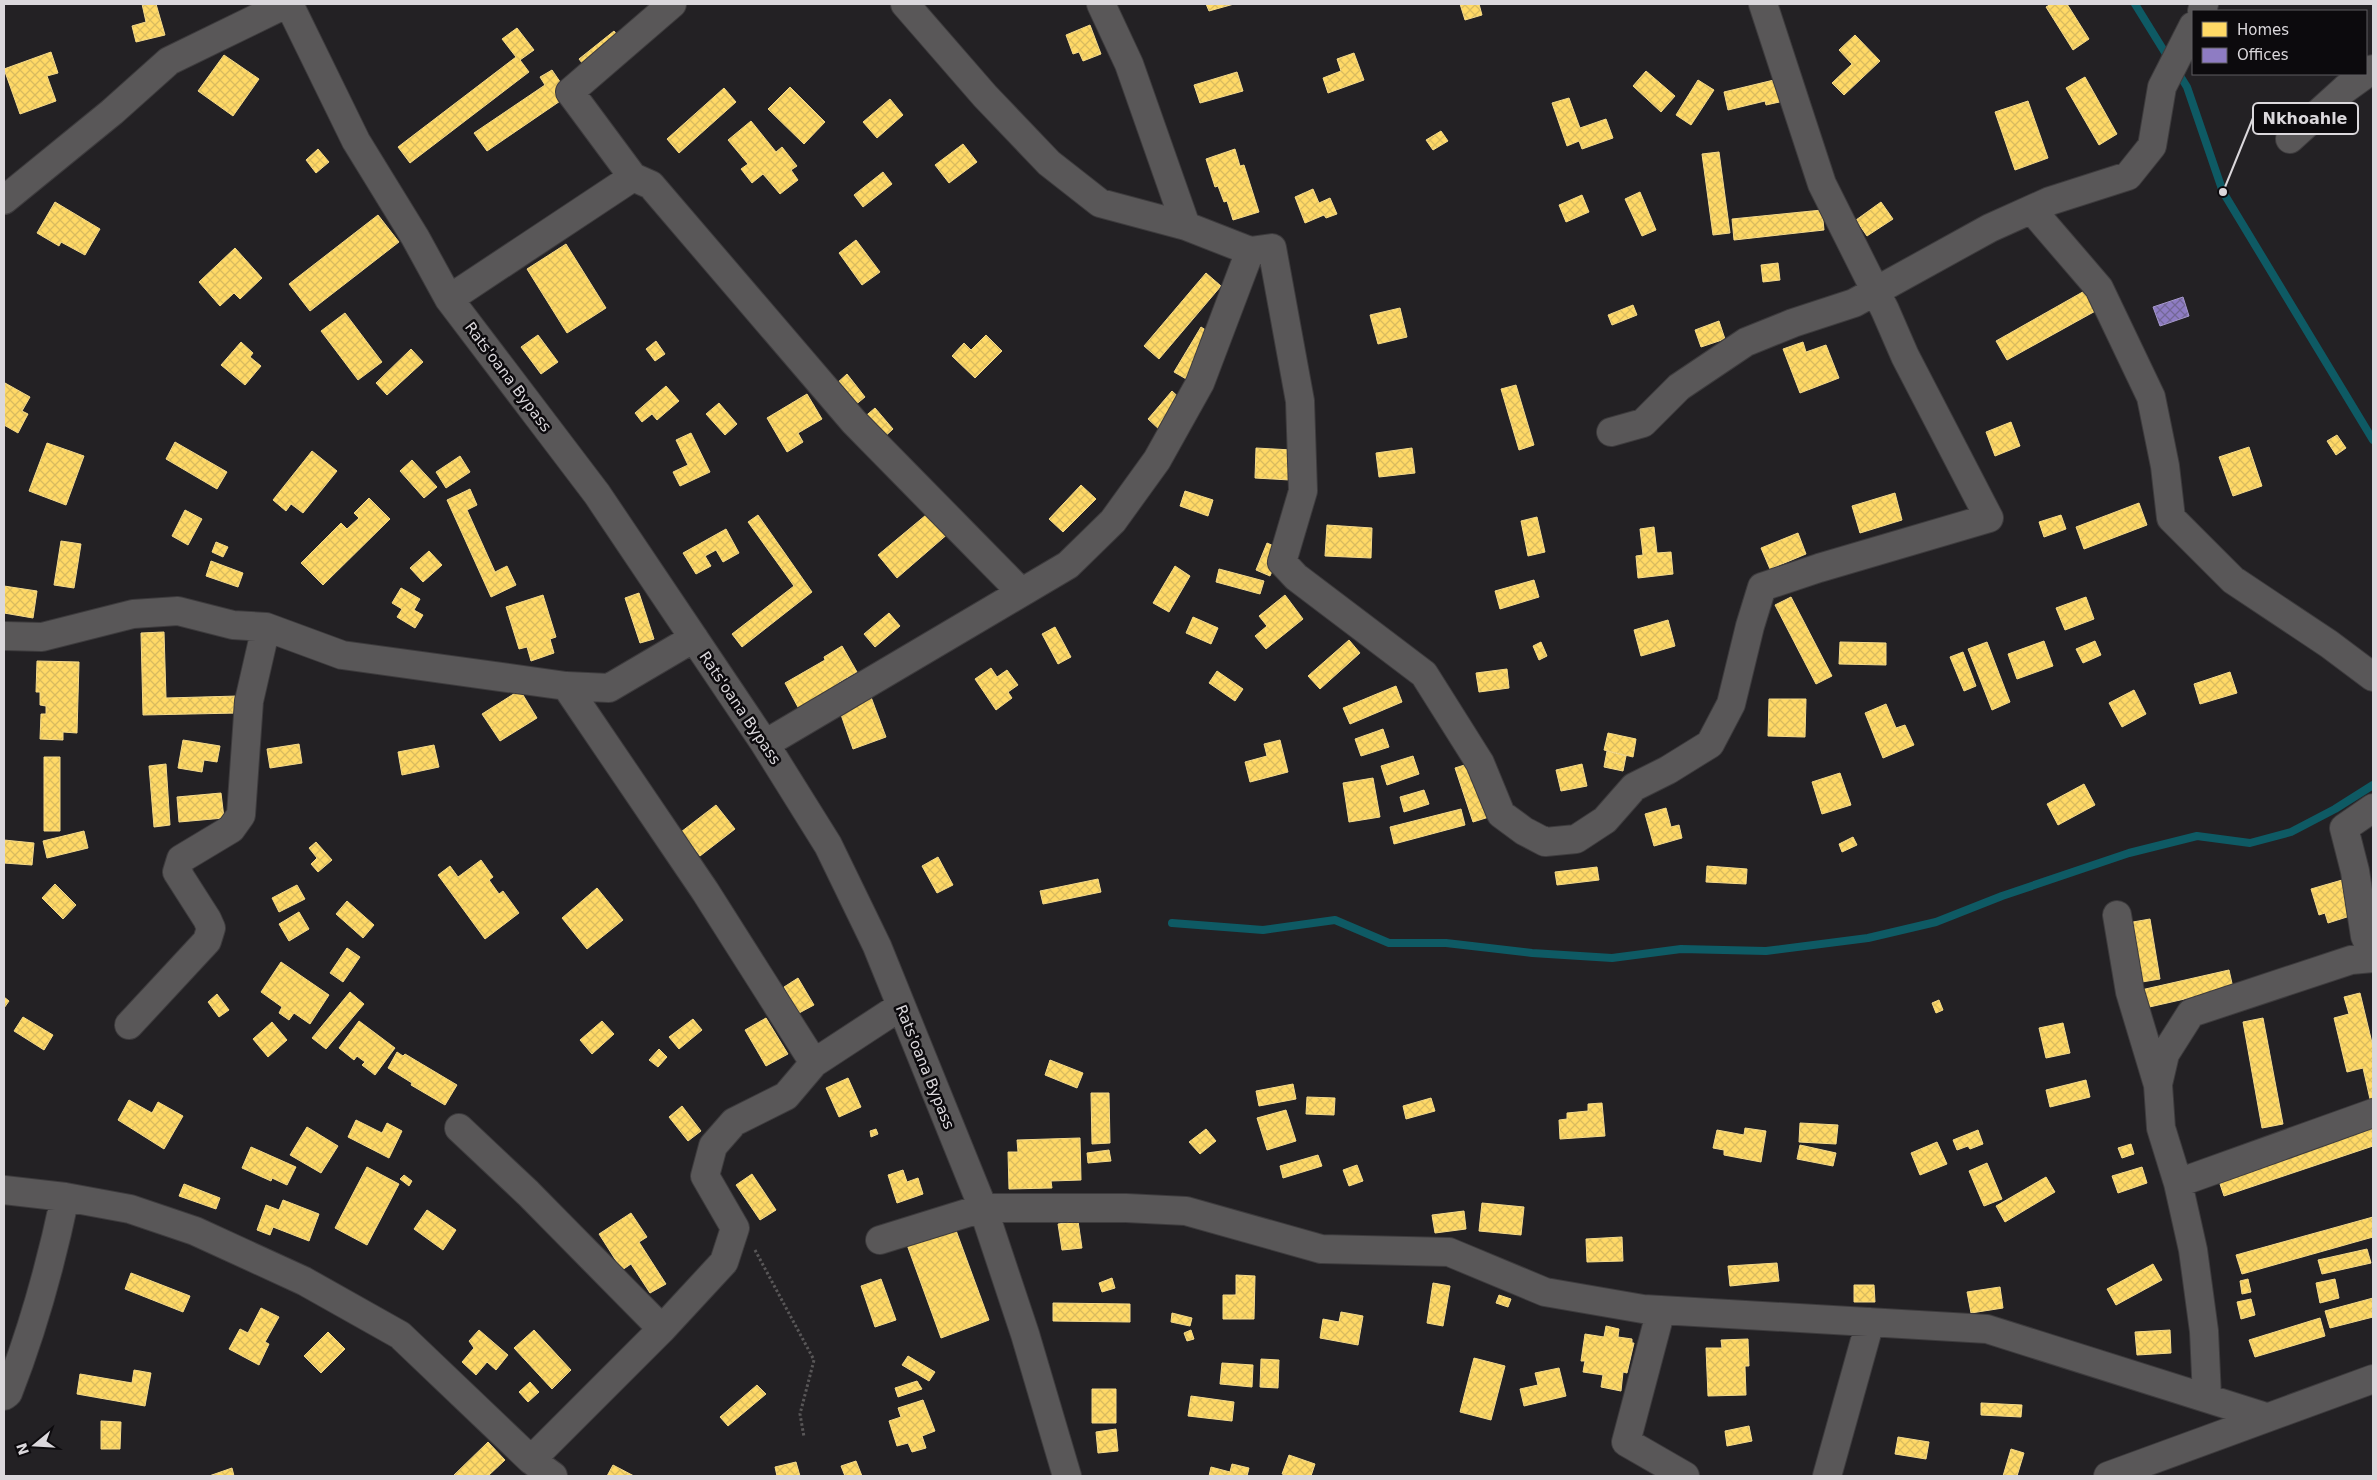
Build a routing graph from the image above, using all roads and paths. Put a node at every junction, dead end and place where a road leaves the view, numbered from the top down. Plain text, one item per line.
1 (287, 4) edge
2 (672, 4) edge
3 (905, 4) edge
4 (1101, 4) edge
5 (1763, 4) edge
6 (2192, 28) edge
7 (2365, 75) edge
8 (2290, 139) dead end
9 (633, 176) junction
10 (4, 200) edge
11 (2032, 210) junction
12 (1186, 226) junction
13 (1250, 251) junction
14 (1875, 291) junction
15 (449, 298) junction
16 (1610, 432) dead end
17 (1021, 592) junction
18 (266, 627) junction
19 (4, 636) edge
20 (694, 638) junction
21 (2373, 677) edge
22 (566, 686) junction
23 (765, 744) junction
24 (2373, 808) edge
25 (2117, 915) dead end
26 (2373, 956) edge
27 (900, 1006) junction
28 (129, 1025) dead end
29 (814, 1063) junction
30 (2158, 1085) junction
31 (2373, 1113) edge
32 (459, 1128) dead end
33 (2178, 1183) junction
34 (4, 1190) edge
35 (64, 1197) junction
36 (982, 1208) junction
37 (734, 1228) junction
38 (880, 1240) dead end
39 (1661, 1310) junction
40 (1870, 1322) junction
41 (662, 1329) junction
42 (2373, 1379) edge
43 (4, 1396) edge
44 (2206, 1397) junction
45 (2266, 1417) junction
46 (804, 1438) dead end
47 (531, 1460) junction
48 (553, 1476) edge
49 (1067, 1476) edge
50 (1684, 1476) edge
51 (1827, 1476) edge
52 (2108, 1476) edge

1 - 10 street
1 - 15 street, Rats'oana Bypass
2 - 9 street
3 - 12 street
4 - 12 street
5 - 14 street
6 - 11 street
7 - 8 street
9 - 15 street
9 - 17 street
11 - 14 street
11 - 21 street
12 - 13 street
13 - 14 street
13 - 17 street
14 - 16 street
15 - 20 street, Rats'oana Bypass
17 - 23 street
18 - 19 street
18 - 22 street
18 - 28 street
20 - 22 street
20 - 23 street, Rats'oana Bypass
22 - 29 street
23 - 27 street, Rats'oana Bypass
24 - 26 street
25 - 30 street
26 - 30 street
27 - 29 street
27 - 36 street, Rats'oana Bypass
29 - 37 street
30 - 33 street
31 - 33 street
32 - 41 street
33 - 44 street
34 - 35 street
35 - 43 street
35 - 47 street
36 - 38 street
36 - 39 street
36 - 49 street, Rats'oana Bypass
37 - 41 street
37 - 46 path
39 - 40 street
39 - 50 street
40 - 44 street
40 - 51 street
41 - 47 street
42 - 45 street
44 - 45 street
45 - 52 street
47 - 48 street

